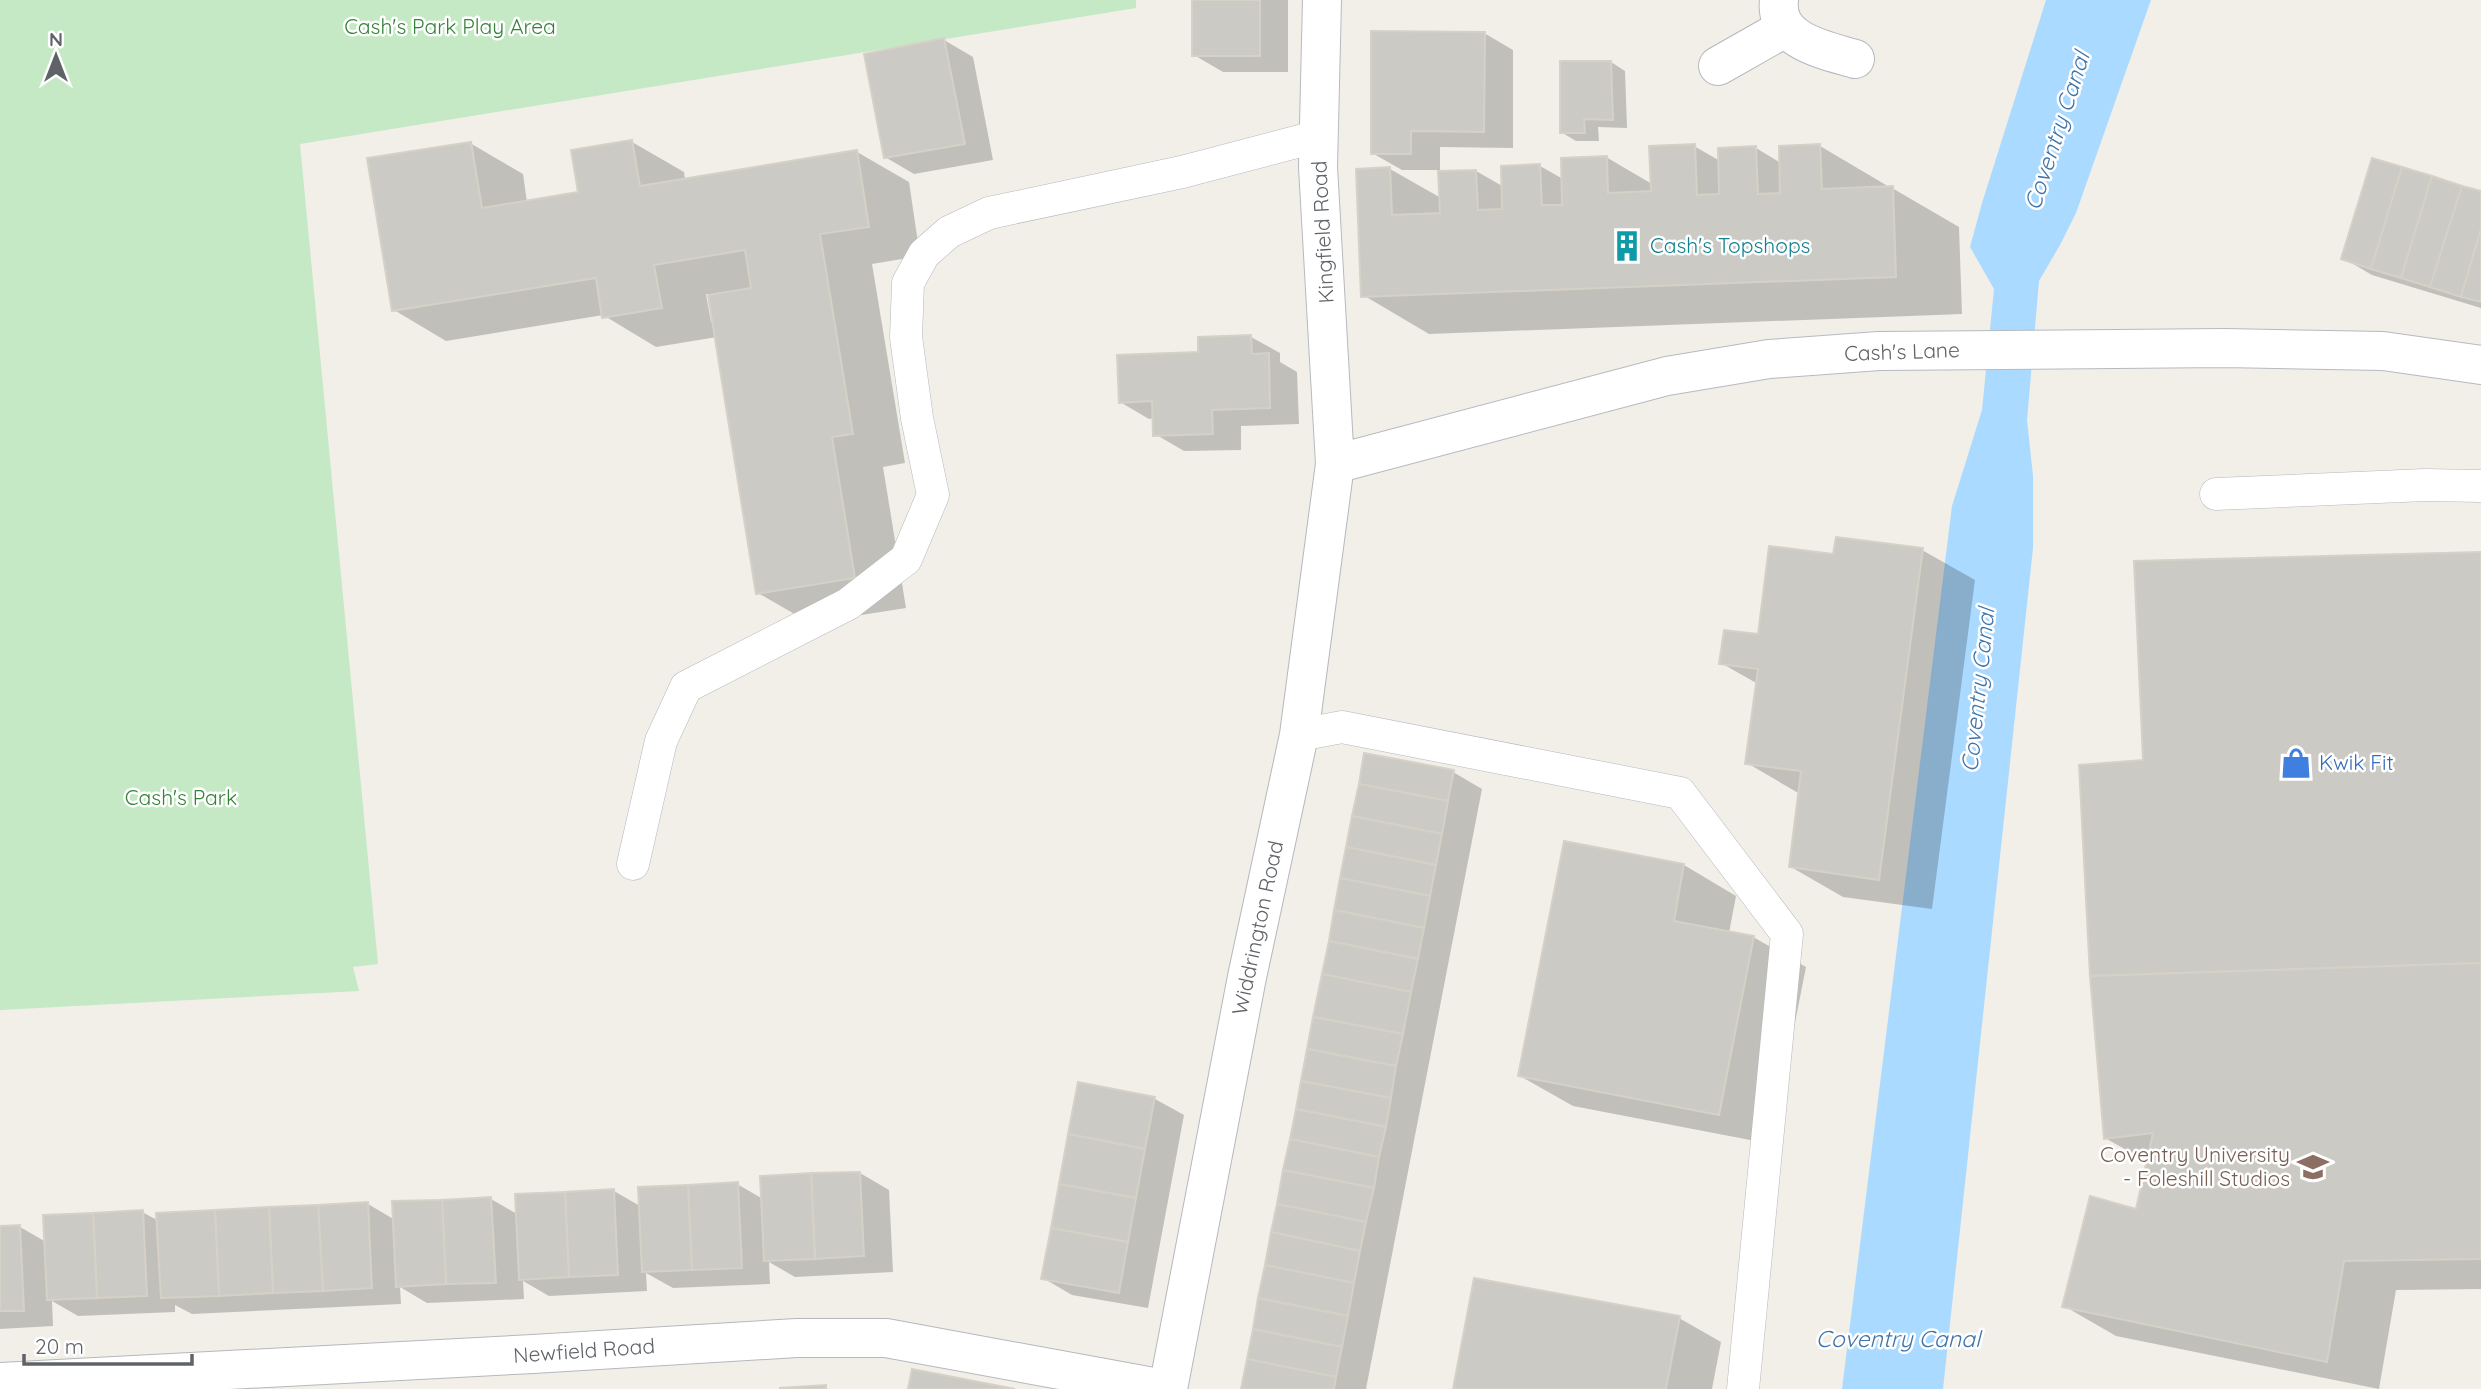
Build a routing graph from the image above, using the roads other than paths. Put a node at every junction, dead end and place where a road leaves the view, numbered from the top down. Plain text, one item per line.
1 (1322, 0) edge
2 (1782, 14) edge
3 (1855, 59) dead end
4 (1717, 66) dead end
5 (1319, 136) junction
6 (2481, 365) edge
7 (1335, 464) junction
8 (2481, 486) edge
9 (2216, 494) dead end
10 (1299, 735) junction
11 (633, 864) dead end
12 (0, 1382) edge
13 (1166, 1389) edge
14 (1743, 1389) edge

1 - 5 street, Kingfield Road
2 - 3 street
2 - 4 street
5 - 7 street, Kingfield Road
5 - 11 lane
6 - 7 street, Cash's Lane
7 - 10 street, Widdrington Road
8 - 9 lane
10 - 13 street, Widdrington Road
10 - 14 lane
12 - 13 street, Newfield Road

